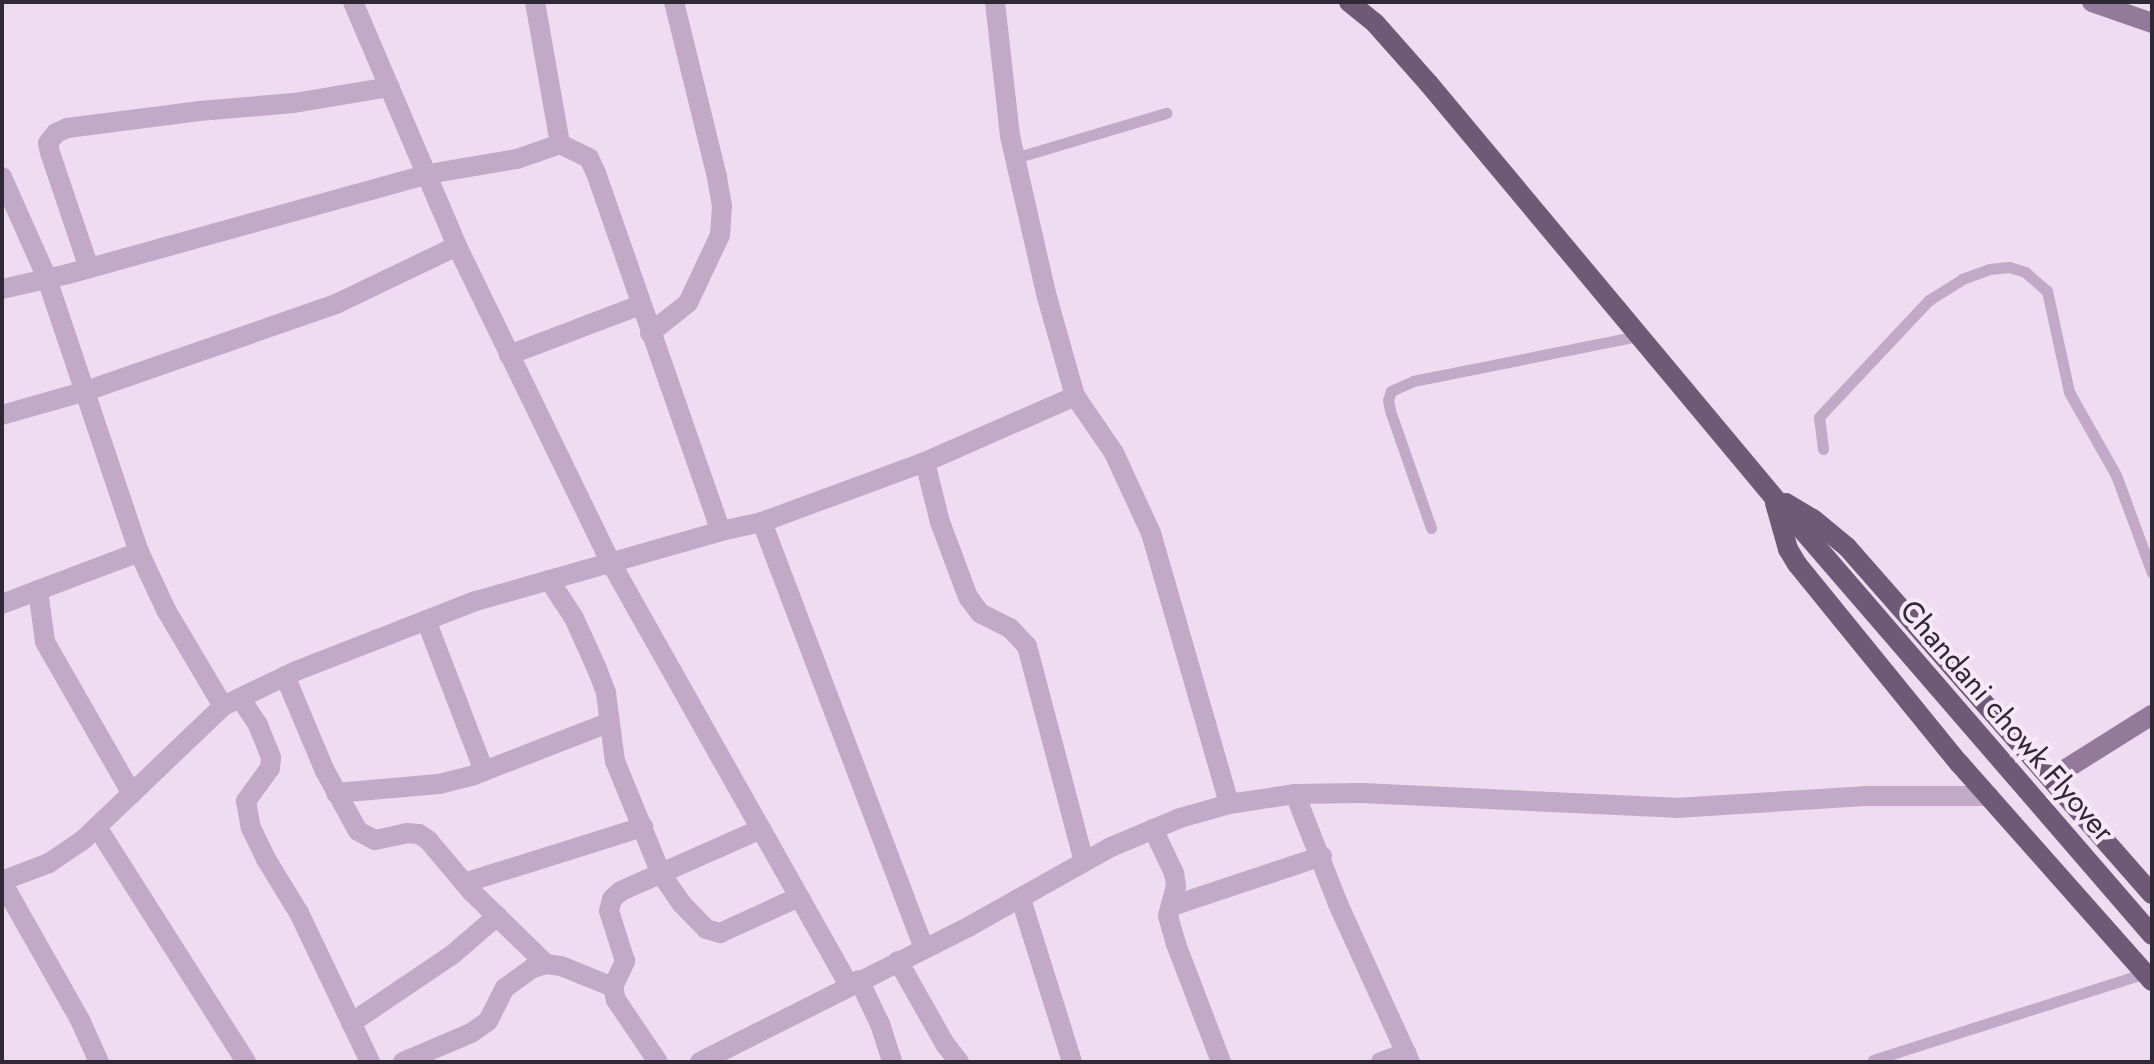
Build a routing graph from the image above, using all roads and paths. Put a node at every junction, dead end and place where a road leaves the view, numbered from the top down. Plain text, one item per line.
1 (353, 2) edge
2 (535, 2) edge
3 (674, 2) edge
4 (995, 2) edge
5 (1349, 2) edge
6 (1364, 2) edge
7 (2092, 2) edge
8 (1375, 23) junction
9 (2152, 23) edge
10 (390, 87) junction
11 (1166, 113) dead end
12 (560, 144) junction
13 (1015, 158) junction
14 (428, 174) junction
15 (2, 177) edge
16 (457, 246) junction
17 (89, 268) junction
18 (46, 276) junction
19 (2, 289) edge
20 (640, 305) junction
21 (650, 333) junction
22 (1640, 336) junction
23 (509, 355) junction
24 (86, 391) junction
25 (1075, 396) junction
26 (2, 415) edge
27 (1823, 449) dead end
28 (925, 462) junction
29 (1772, 495) junction
30 (762, 522) junction
31 (1431, 528) dead end
32 (721, 531) junction
33 (139, 552) junction
34 (611, 563) junction
35 (2152, 573) edge
36 (549, 580) junction
37 (38, 590) junction
38 (2, 604) edge
39 (426, 620) junction
40 (285, 676) junction
41 (232, 702) junction
42 (2152, 715) edge
43 (608, 723) junction
44 (484, 771) junction
45 (2053, 777) junction
46 (336, 793) junction
47 (132, 794) junction
48 (1295, 794) junction
49 (1989, 796) junction
50 (1229, 804) junction
51 (97, 827) junction
52 (643, 827) junction
53 (761, 829) junction
54 (1153, 829) junction
55 (1322, 856) junction
56 (1084, 862) junction
57 (661, 874) junction
58 (2, 882) edge
59 (464, 883) junction
60 (2152, 894) edge
61 (799, 897) junction
62 (1021, 899) junction
63 (1172, 906) junction
64 (497, 916) junction
65 (2152, 935) edge
66 (924, 949) junction
67 (898, 961) junction
68 (546, 964) junction
69 (2149, 977) edge
70 (854, 983) junction
71 (613, 987) junction
72 (351, 1023) junction
73 (1408, 1057) edge
74 (1873, 1060) edge
75 (99, 1062) edge
76 (246, 1062) edge
77 (370, 1062) edge
78 (403, 1062) edge
79 (658, 1062) edge
80 (700, 1062) edge
81 (892, 1062) edge
82 (959, 1062) edge
83 (1072, 1062) edge
84 (1221, 1062) edge
85 (1381, 1062) edge

1 - 10 street
2 - 12 street
3 - 21 street
4 - 13 street
5 - 8 main road
6 - 8 main road
7 - 9 street
8 - 22 main road, Chandani chowk Flyover
10 - 14 street
10 - 17 street
11 - 13 lane
12 - 14 street
12 - 20 street
13 - 25 street
14 - 16 street
14 - 17 street
15 - 18 street
16 - 23 street
16 - 24 street
17 - 18 street
18 - 19 street
18 - 24 street
20 - 21 street
20 - 23 street
21 - 32 street
22 - 29 main road, Chandani chowk Flyover
22 - 31 lane
23 - 34 street
24 - 26 street
24 - 33 street
25 - 28 street
25 - 50 street
27 - 35 lane
28 - 30 street
28 - 56 street
29 - 45 main road
29 - 49 main road
29 - 65 main road, Chandani chowk Flyover
30 - 32 street
30 - 66 street
32 - 34 street
33 - 37 street
33 - 41 street
34 - 36 street
34 - 53 street
36 - 39 street
36 - 43 street
37 - 38 street
37 - 47 street
39 - 40 street
39 - 44 street
40 - 41 street
40 - 46 street
41 - 47 street
41 - 72 street
42 - 45 street
43 - 44 street
43 - 52 street
44 - 46 street
45 - 60 main road
46 - 59 street
47 - 51 street
48 - 49 street
48 - 50 street
48 - 55 street
49 - 69 main road
50 - 54 street
51 - 58 street
51 - 76 street
52 - 57 street
52 - 59 street
53 - 57 street
53 - 61 street
54 - 56 street
54 - 63 street
55 - 63 street
55 - 73 street
56 - 62 street
57 - 61 street
57 - 71 street
58 - 75 street
59 - 64 street
61 - 70 street
62 - 66 street
62 - 83 street
63 - 84 street
64 - 68 street
64 - 72 street
66 - 67 street
67 - 70 street
67 - 82 street
68 - 71 street
68 - 78 street
69 - 74 lane
70 - 80 street
70 - 81 street
71 - 79 street
72 - 77 street
73 - 85 street

